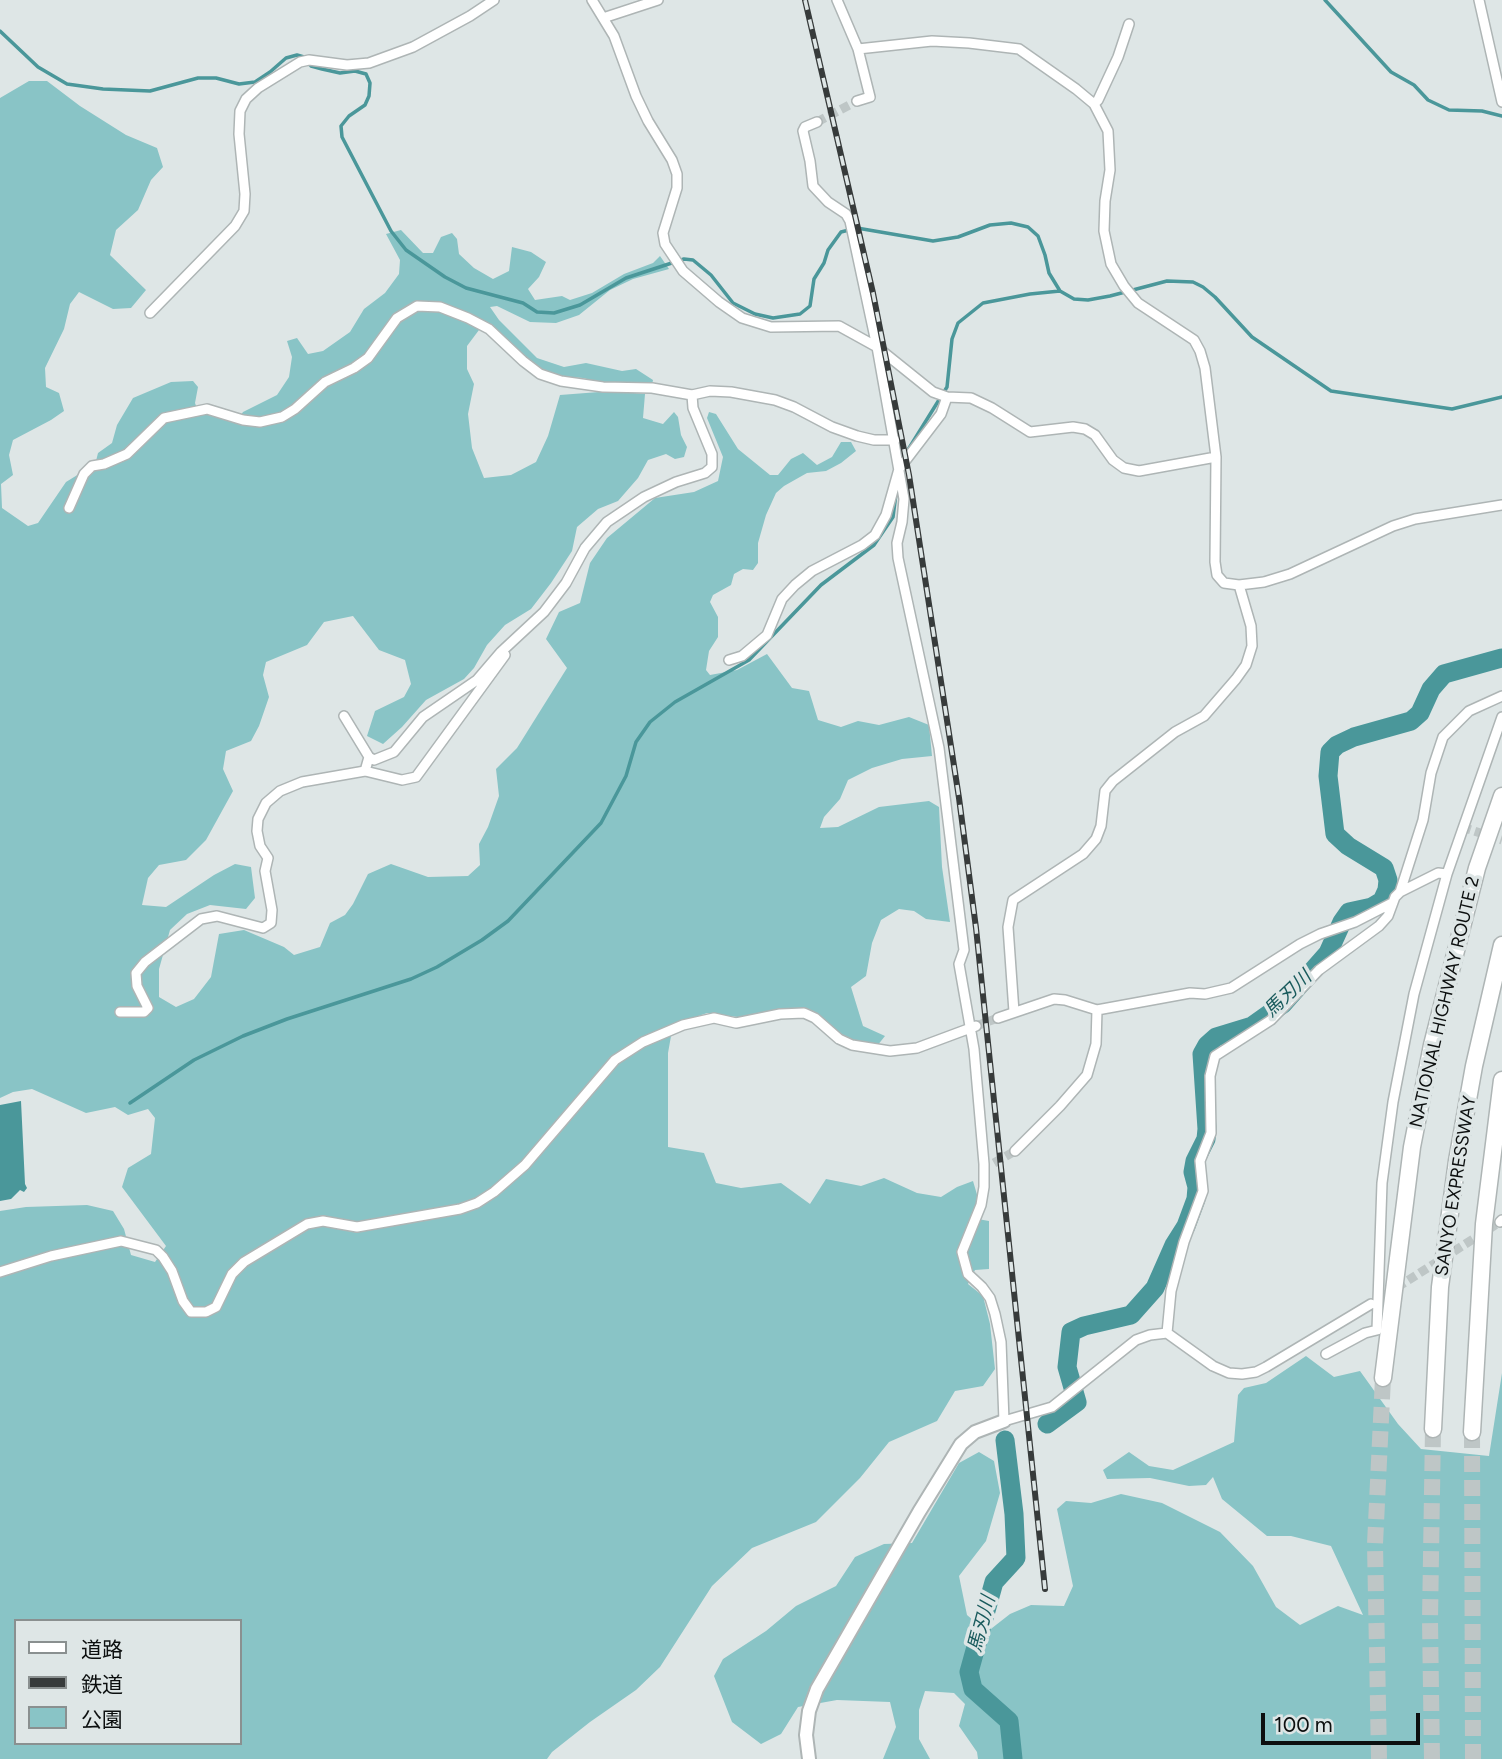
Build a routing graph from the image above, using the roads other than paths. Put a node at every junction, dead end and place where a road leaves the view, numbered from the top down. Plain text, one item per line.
1 (494, 0) edge
2 (592, 0) edge
3 (658, 0) edge
4 (837, 0) edge
5 (1479, 0) edge
6 (603, 18) junction
7 (1129, 24) dead end
8 (858, 49) junction
9 (857, 102) dead end
10 (1502, 102) edge
11 (1094, 104) junction
12 (817, 122) tunnel mouth
13 (150, 313) dead end
14 (877, 347) junction
15 (692, 394) junction
16 (947, 397) junction
17 (895, 440) junction
18 (1216, 457) junction
19 (899, 469) junction
20 (1502, 505) edge
21 (69, 508) dead end
22 (1239, 585) junction
23 (515, 638) junction
24 (729, 660) dead end
25 (1502, 696) edge
26 (344, 716) dead end
27 (1502, 717) edge
28 (369, 757) junction
29 (365, 771) junction
30 (1502, 796) edge
31 (1447, 874) junction
32 (1400, 892) junction
33 (1392, 903) junction
34 (1502, 945) edge
35 (1097, 1010) junction
36 (120, 1012) dead end
37 (1014, 1012) junction
38 (998, 1018) tunnel mouth
39 (973, 1027) junction
40 (1502, 1080) edge
41 (1015, 1151) tunnel mouth
42 (0, 1272) edge
43 (1371, 1304) tunnel mouth
44 (1167, 1333) junction
45 (1326, 1354) dead end
46 (1383, 1378) tunnel mouth
47 (1004, 1421) junction
48 (1433, 1429) tunnel mouth
49 (1472, 1432) tunnel mouth
50 (809, 1759) edge

1 - 13 street
2 - 6 street
3 - 6 street
4 - 8 street
5 - 10 street
6 - 14 street
7 - 11 street
8 - 9 street
8 - 11 street
11 - 18 street
12 - 14 street
14 - 16 street
14 - 17 street
15 - 17 street
15 - 21 street
15 - 23 street
16 - 18 street
16 - 19 street
17 - 19 street
18 - 22 street
19 - 24 street
19 - 39 street
20 - 22 street
22 - 37 street
23 - 28 street
23 - 29 street
25 - 32 street
26 - 28 street
27 - 31 street
28 - 29 street
29 - 36 street
30 - 46 highway, NATIONAL HIGHWAY ROUTE 2
31 - 32 street
31 - 45 street
32 - 33 street
33 - 35 street
33 - 44 street
34 - 48 highway, SANYO EXPRESSWAY
35 - 37 street
35 - 41 street
37 - 38 street
39 - 42 street
39 - 47 street
40 - 49 highway, SANYO EXPRESSWAY
43 - 44 street
44 - 47 street
47 - 50 street

